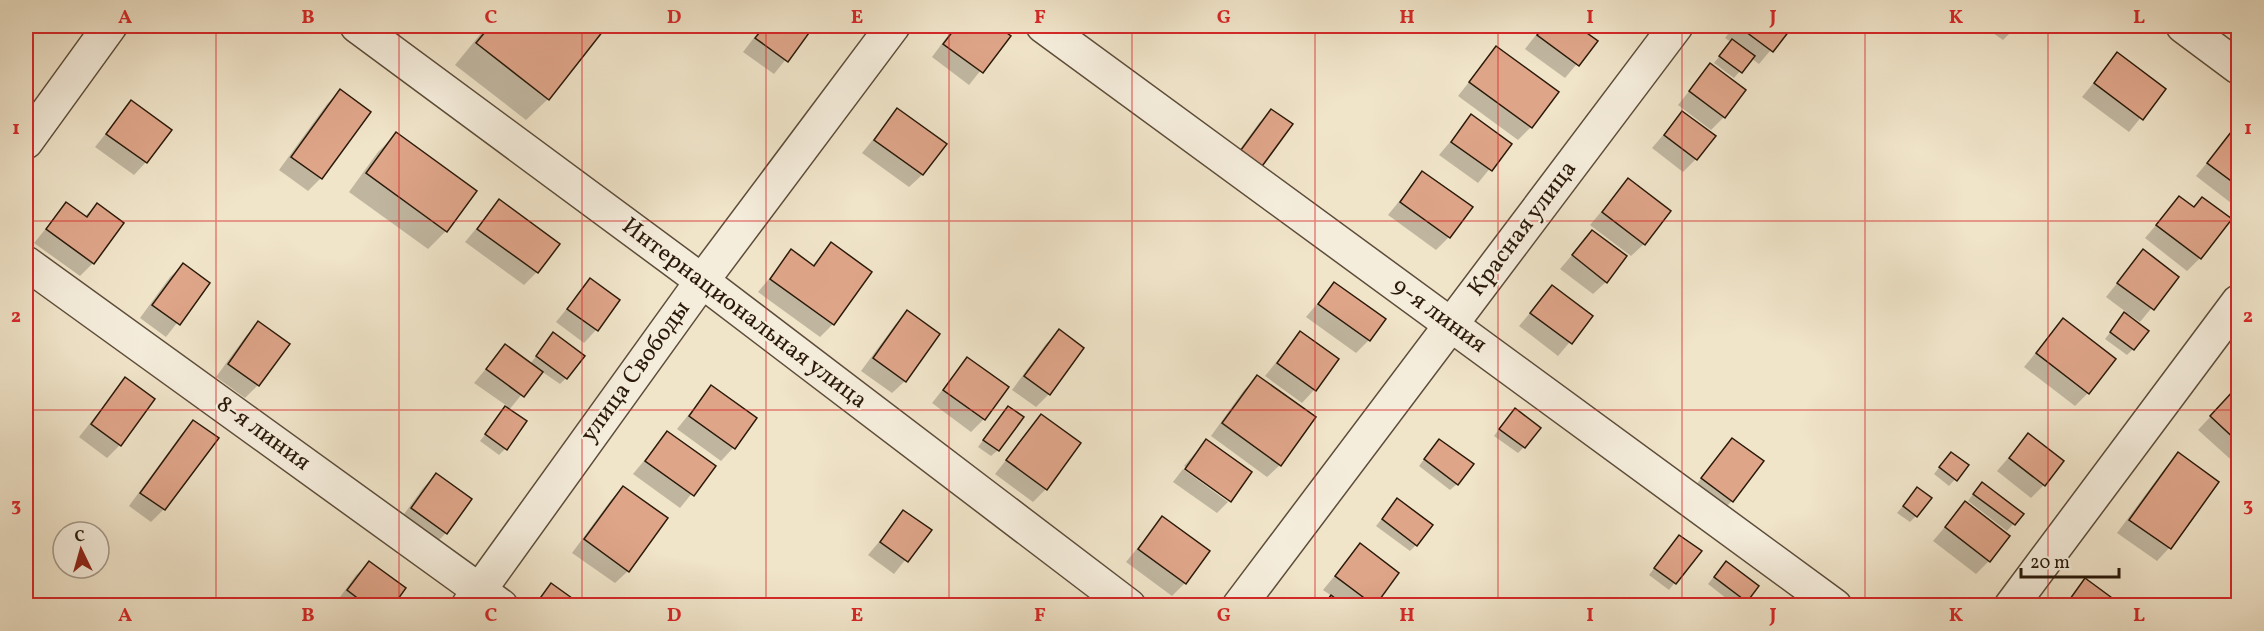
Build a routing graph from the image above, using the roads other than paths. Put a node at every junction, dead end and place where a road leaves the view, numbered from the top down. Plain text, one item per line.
1 (110, 26) edge
2 (357, 26) edge
3 (893, 26) edge
4 (1043, 26) edge
5 (1676, 26) edge
6 (2183, 26) edge
7 (2238, 67) edge
8 (26, 142) edge
9 (26, 263) edge
10 (702, 281) junction
11 (2238, 302) edge
12 (1451, 325) junction
13 (482, 600) edge
14 (1129, 606) edge
15 (1239, 606) edge
16 (1835, 606) edge
17 (2011, 606) edge

1 - 8 street
2 - 10 street, Интернациональная улица
3 - 10 street, улица Свободы
4 - 12 street, 9-я линия
5 - 12 street, Красная улица
6 - 7 street
9 - 13 street, 8-я линия
10 - 13 street, улица Свободы
10 - 14 street, Интернациональная улица
11 - 17 street
12 - 15 street, Красная улица
12 - 16 street, 9-я линия

